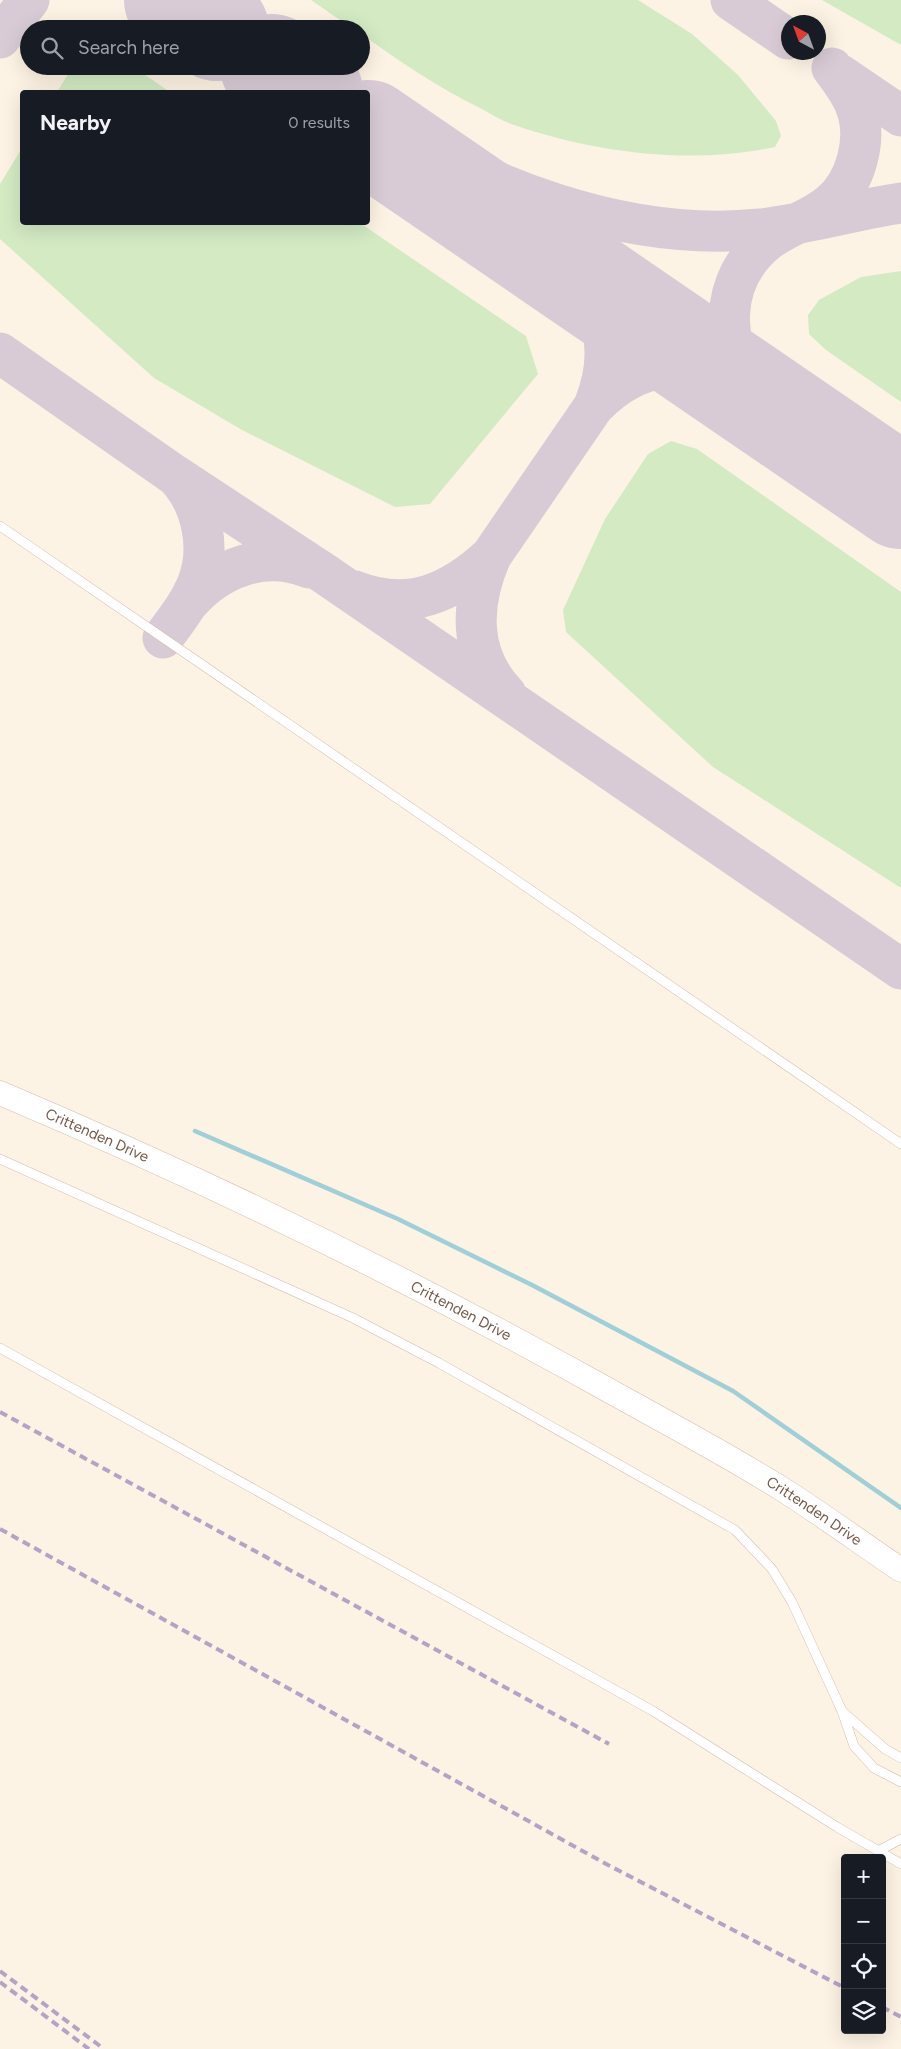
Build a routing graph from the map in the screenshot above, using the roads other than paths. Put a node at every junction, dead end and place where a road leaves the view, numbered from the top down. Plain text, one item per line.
1 (0, 526) edge
2 (0, 1094) edge
3 (901, 1144) edge
4 (0, 1159) edge
5 (0, 1348) edge
6 (901, 1570) edge
7 (842, 1711) junction
8 (901, 1758) edge
9 (901, 1782) edge
10 (901, 1839) edge
11 (878, 1851) junction
12 (901, 1864) edge

1 - 3 lane
2 - 6 street, Crittenden Drive
4 - 7 lane
5 - 11 lane
7 - 8 lane
7 - 9 lane
10 - 11 lane
11 - 12 lane

